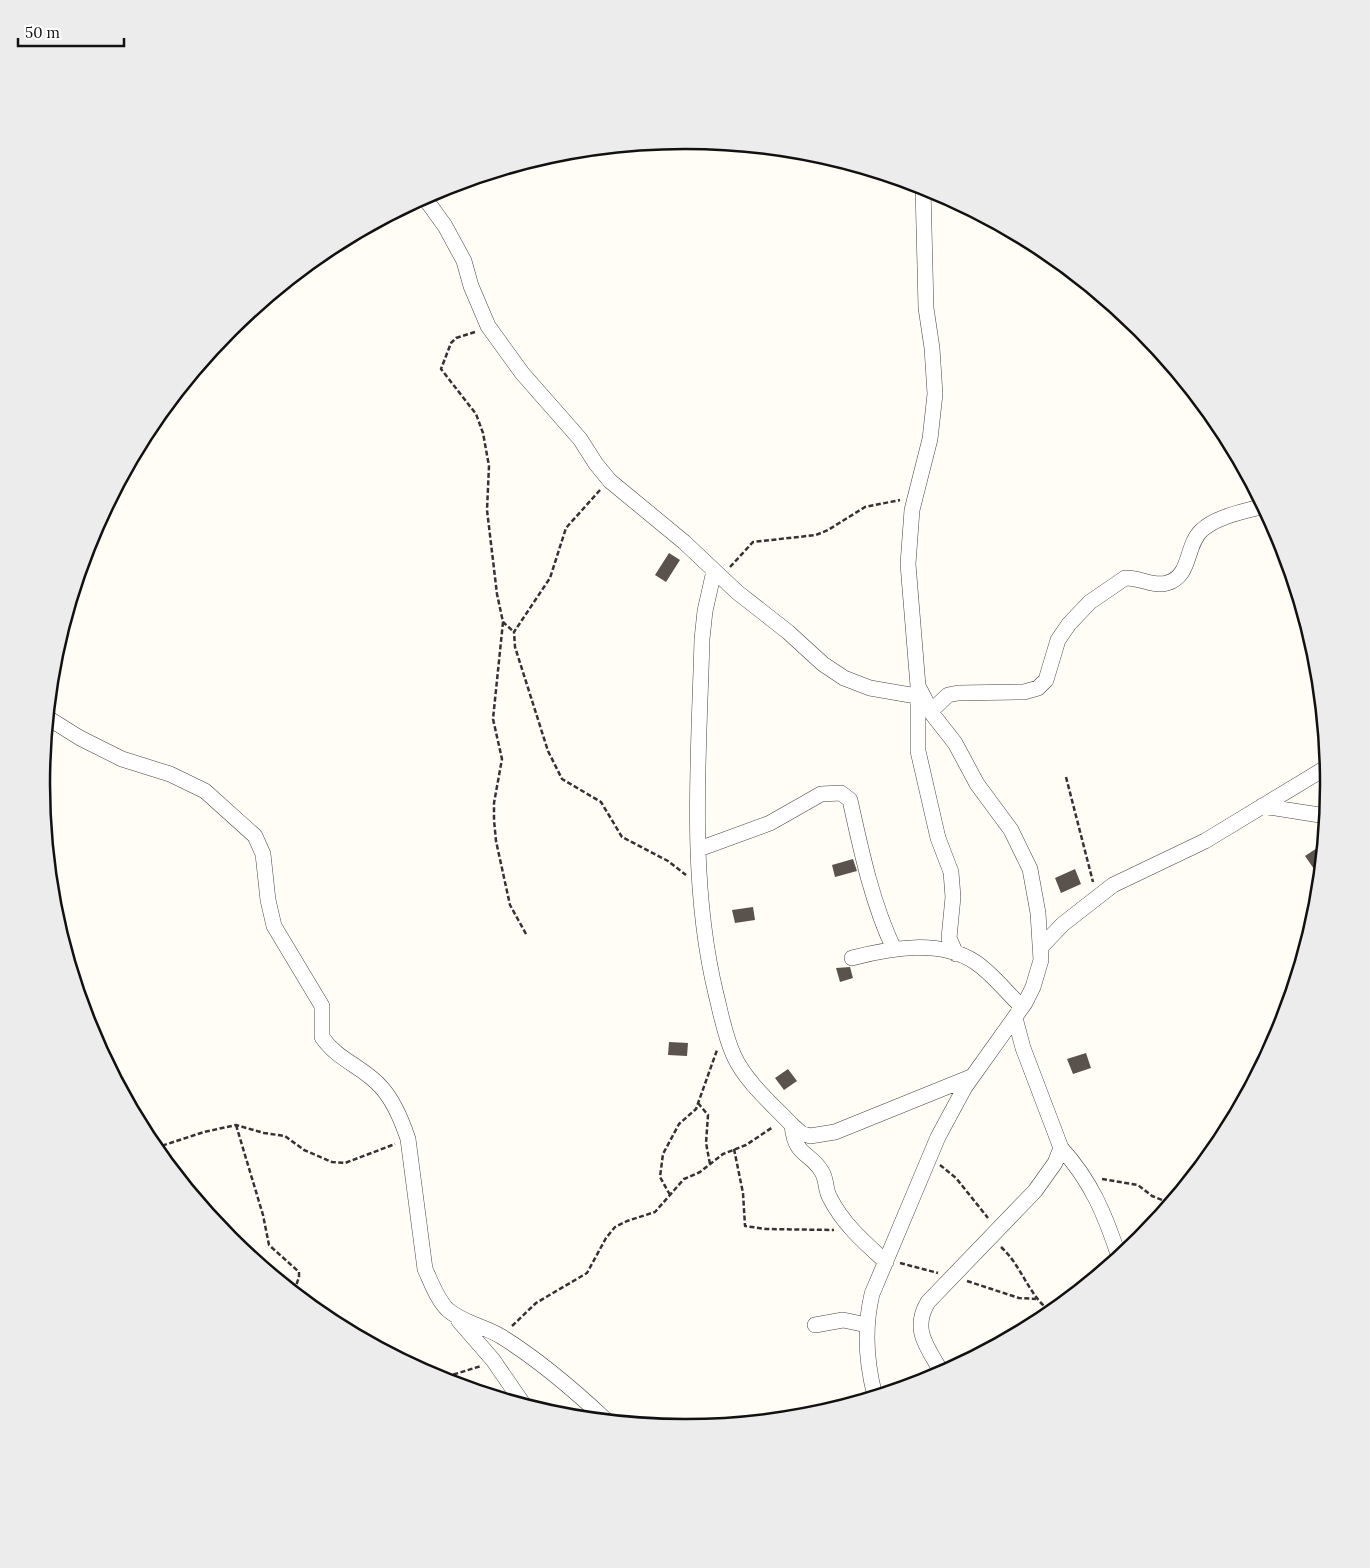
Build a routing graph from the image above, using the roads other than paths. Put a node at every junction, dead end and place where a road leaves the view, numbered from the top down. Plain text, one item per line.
1 (923, 195) edge
2 (428, 203) edge
3 (1257, 508) edge
4 (717, 574) junction
5 (920, 696) junction
6 (932, 712) junction
7 (53, 721) edge
8 (1320, 771) edge
9 (1262, 806) junction
10 (1319, 815) edge
11 (699, 849) junction
12 (1042, 946) junction
13 (894, 949) junction
14 (956, 954) junction
15 (852, 958) dead end
16 (1018, 1013) junction
17 (971, 1077) junction
18 (792, 1127) junction
19 (1061, 1148) junction
20 (1116, 1249) edge
21 (888, 1260) junction
22 (447, 1309) junction
23 (815, 1325) dead end
24 (866, 1325) junction
25 (938, 1366) edge
26 (873, 1390) edge
27 (518, 1396) edge
28 (599, 1414) edge

1 - 5 street
2 - 4 street
3 - 6 street
4 - 5 street
4 - 11 street
5 - 6 street
5 - 14 street
6 - 12 street
7 - 22 street
8 - 9 street
9 - 10 street
9 - 12 street
11 - 13 street
11 - 18 street
12 - 16 street
13 - 14 street
13 - 15 street
14 - 16 street
16 - 17 street
16 - 19 street
17 - 18 street
17 - 21 street
18 - 21 street
19 - 20 street
19 - 25 street
21 - 24 street
22 - 27 street
22 - 28 street
23 - 24 street
24 - 26 street

